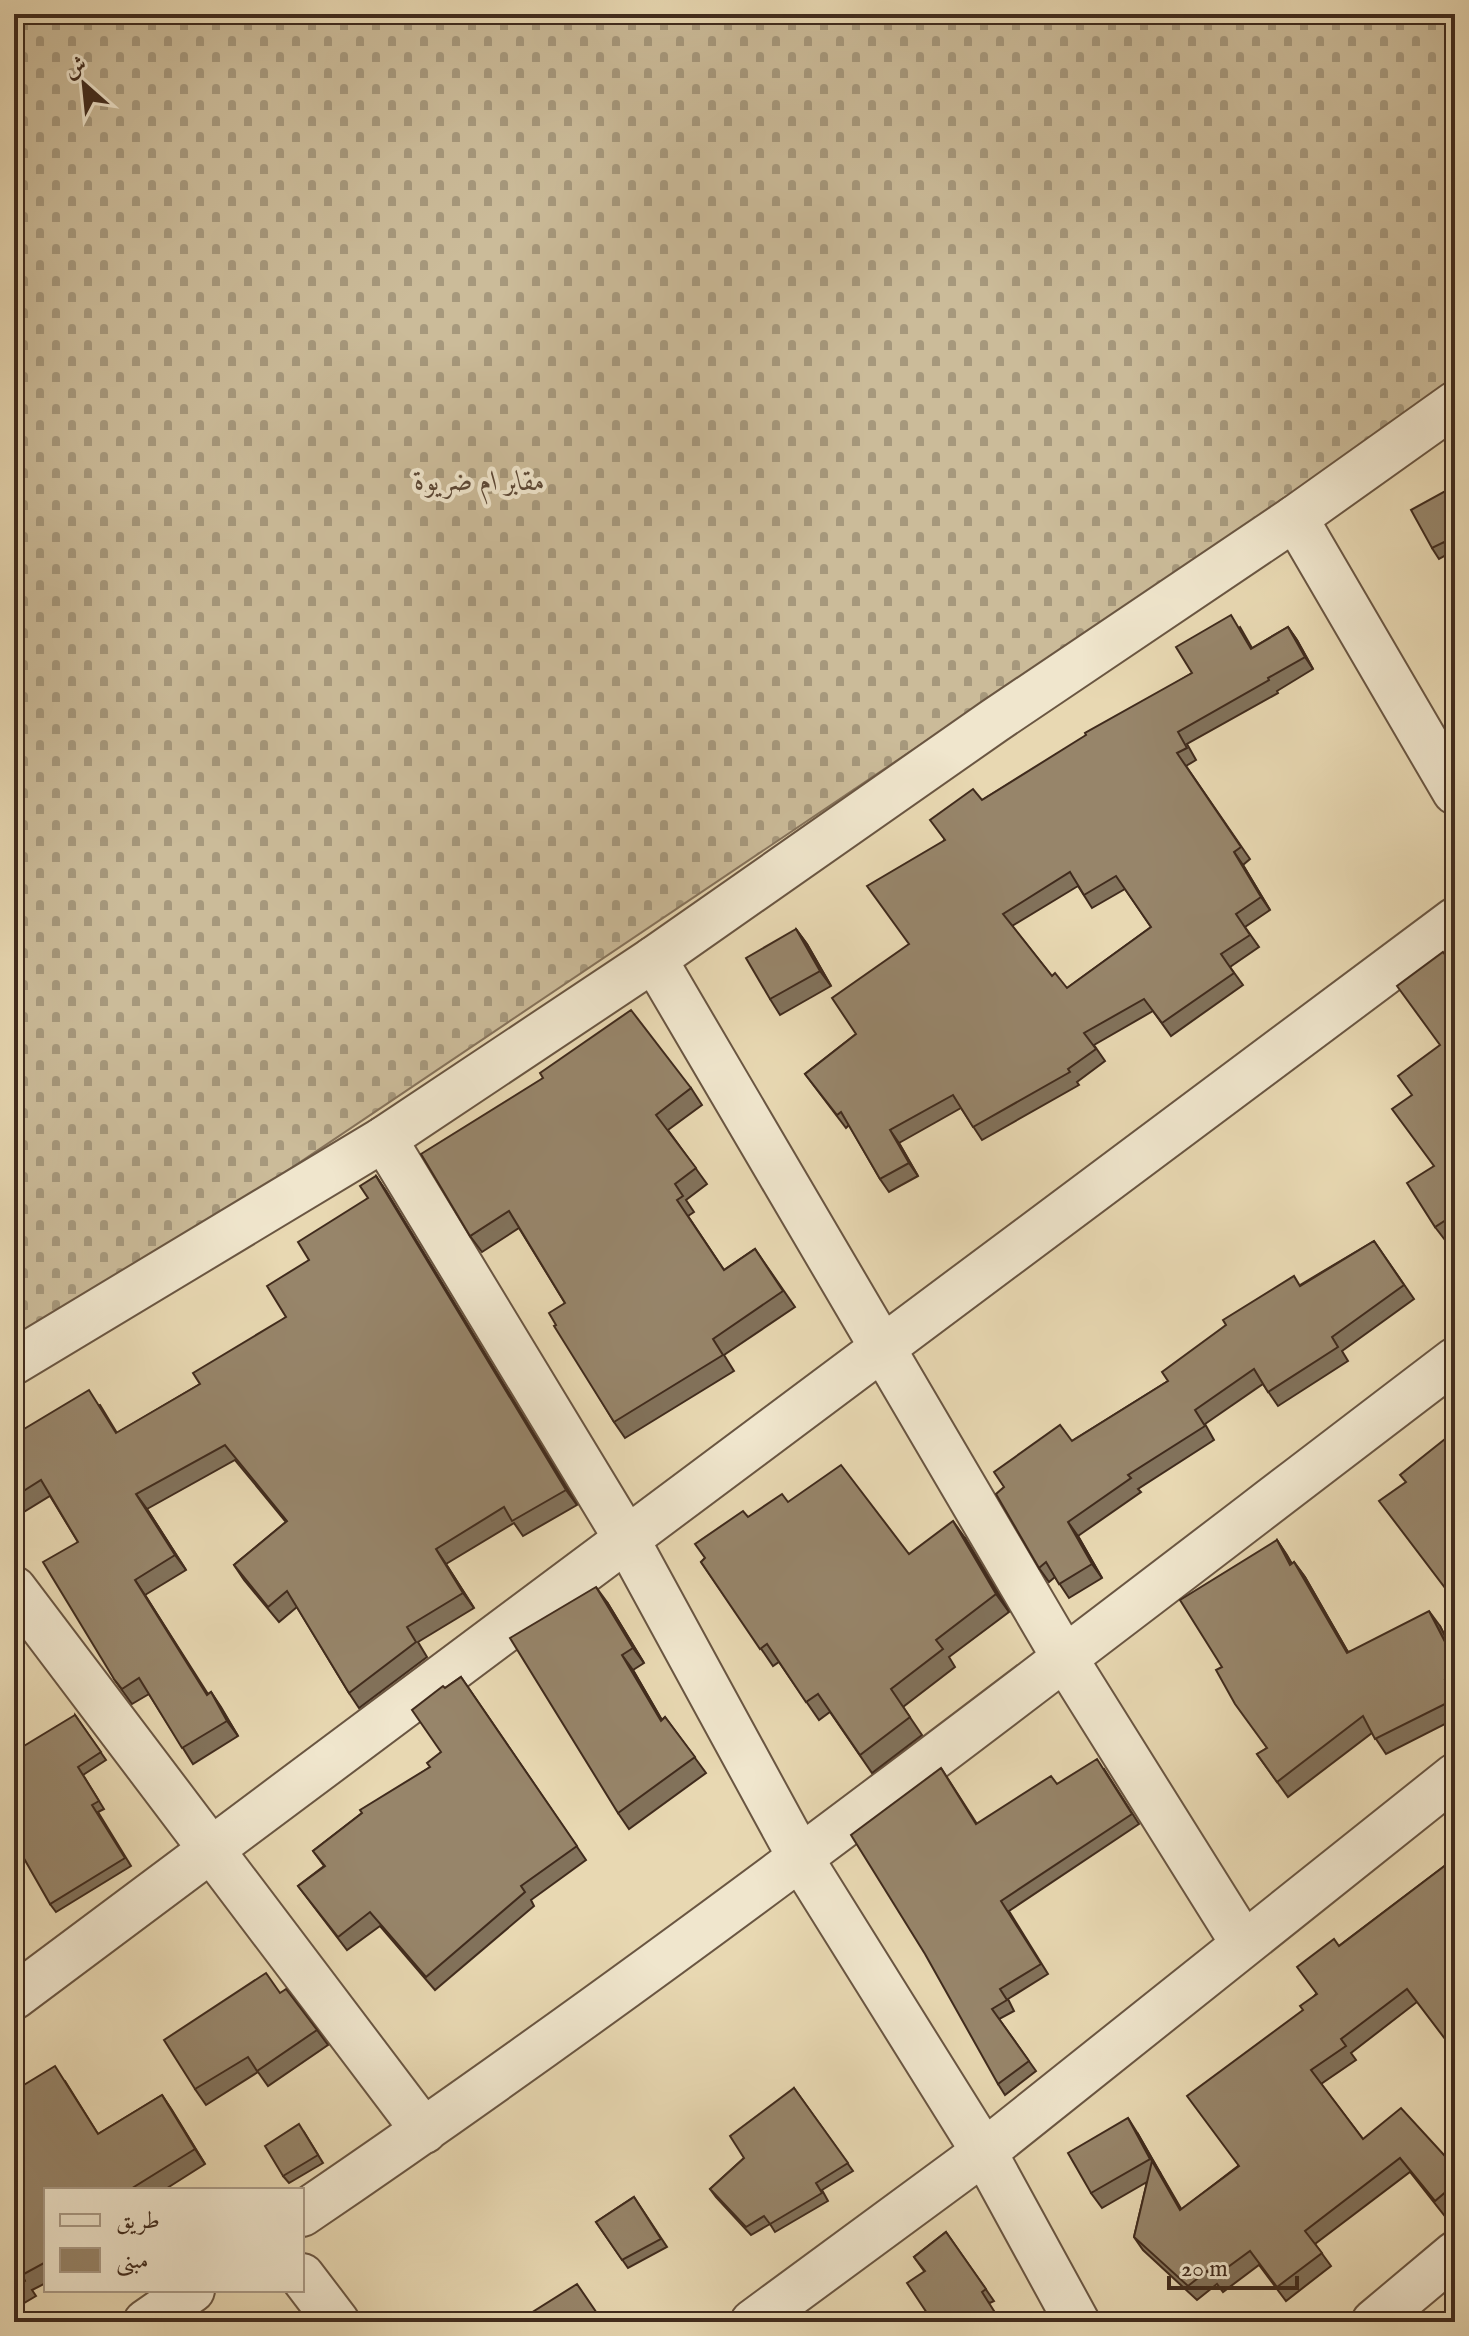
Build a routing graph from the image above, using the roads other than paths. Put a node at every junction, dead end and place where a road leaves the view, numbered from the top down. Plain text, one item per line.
1 (1455, 404) edge
2 (1295, 518) junction
3 (1455, 792) edge
4 (1455, 920) edge
5 (654, 959) junction
6 (384, 1139) junction
7 (883, 1349) junction
8 (1455, 1360) edge
9 (14, 1362) edge
10 (626, 1538) junction
11 (14, 1589) edge
12 (1064, 1657) junction
13 (1455, 1776) edge
14 (211, 1848) junction
15 (801, 1859) junction
16 (1243, 1943) junction
17 (14, 1997) edge
18 (424, 2131) junction
19 (984, 2152) junction
20 (304, 2213) edge
21 (1455, 2254) edge
22 (304, 2279) edge
23 (189, 2292) edge
24 (146, 2322) edge
25 (337, 2322) edge
26 (753, 2322) edge
27 (1077, 2322) edge
28 (1374, 2322) edge

1 - 2 street
2 - 3 street
2 - 5 street
4 - 7 street
5 - 6 street
5 - 7 street
6 - 9 street
6 - 10 street
7 - 10 street
7 - 12 street
8 - 12 street
10 - 14 street
10 - 15 street
11 - 14 street
12 - 15 street
12 - 16 street
13 - 16 street
14 - 17 street
14 - 18 street
15 - 18 street
15 - 19 street
16 - 19 street
18 - 20 street
19 - 26 street
19 - 27 street
21 - 28 street
22 - 25 street
23 - 24 street

